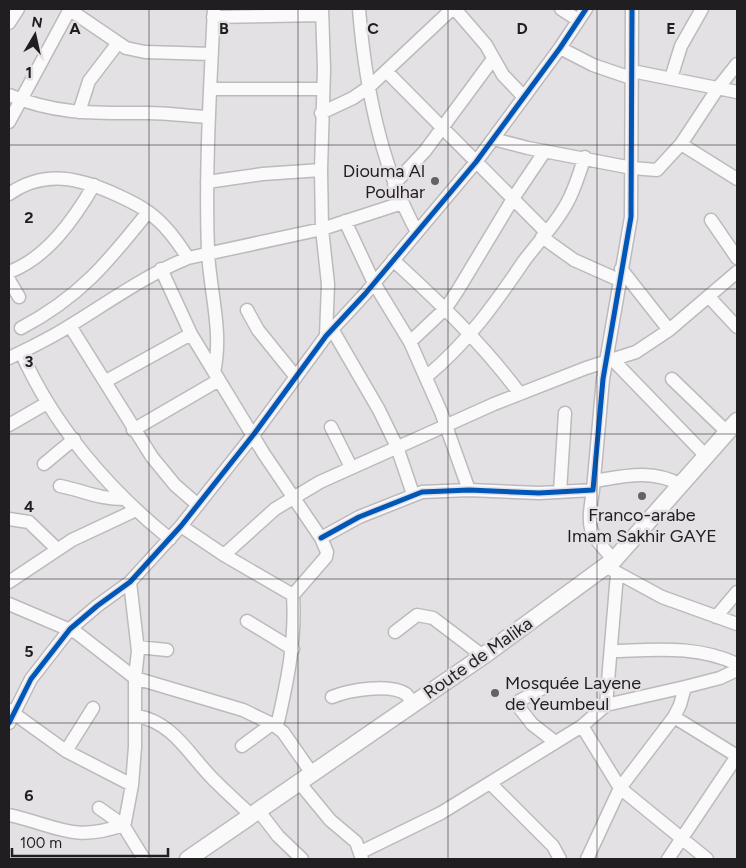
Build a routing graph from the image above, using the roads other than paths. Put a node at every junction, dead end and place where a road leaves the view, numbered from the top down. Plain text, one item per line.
1 (18, 9) edge
2 (70, 9) edge
3 (359, 9) edge
4 (454, 9) edge
5 (561, 9) edge
6 (586, 9) edge
7 (632, 9) edge
8 (702, 9) edge
9 (322, 12) edge
10 (213, 13) edge
11 (578, 20) junction
12 (9, 23) edge
13 (118, 43) junction
14 (560, 48) junction
15 (212, 54) junction
16 (493, 59) junction
17 (737, 64) edge
18 (386, 71) junction
19 (631, 75) junction
20 (671, 78) junction
21 (369, 87) junction
22 (718, 88) junction
23 (210, 90) junction
24 (323, 90) junction
25 (737, 92) edge
26 (14, 97) edge
27 (524, 98) junction
28 (79, 112) junction
29 (321, 113) junction
30 (209, 118) junction
31 (9, 122) edge
32 (442, 128) junction
33 (493, 139) junction
34 (681, 144) junction
35 (545, 151) junction
36 (585, 157) junction
37 (476, 162) junction
38 (632, 168) junction
39 (321, 170) junction
40 (737, 179) edge
41 (207, 182) junction
42 (394, 184) junction
43 (94, 185) junction
44 (9, 194) edge
45 (514, 197) junction
46 (402, 203) junction
47 (148, 212) junction
48 (712, 220) dead end
49 (345, 221) junction
50 (322, 229) junction
51 (417, 232) junction
52 (544, 234) junction
53 (208, 254) junction
54 (188, 258) junction
55 (737, 258) edge
56 (393, 260) junction
57 (161, 269) junction
58 (9, 272) edge
59 (737, 272) edge
60 (620, 274) junction
61 (9, 280) edge
62 (374, 283) junction
63 (19, 297) dead end
64 (709, 297) junction
65 (446, 308) junction
66 (246, 310) dead end
67 (70, 326) junction
68 (737, 327) edge
69 (21, 328) dead end
70 (669, 330) junction
71 (329, 332) junction
72 (191, 334) junction
73 (470, 335) junction
74 (410, 342) junction
75 (21, 352) junction
76 (9, 358) edge
77 (609, 362) junction
78 (216, 376) junction
79 (296, 377) junction
80 (426, 377) junction
81 (672, 379) dead end
82 (106, 381) junction
83 (520, 394) junction
84 (47, 403) junction
85 (565, 413) dead end
86 (9, 425) edge
87 (445, 426) junction
88 (331, 427) dead end
89 (733, 427) edge
90 (133, 430) junction
91 (254, 434) junction
92 (74, 439) junction
93 (397, 447) junction
94 (707, 456) junction
95 (44, 464) dead end
96 (351, 467) junction
97 (593, 485) junction
98 (681, 485) junction
99 (60, 486) dead end
100 (468, 490) junction
101 (560, 492) junction
102 (413, 494) junction
103 (294, 497) junction
104 (125, 499) junction
105 (198, 504) junction
106 (136, 510) junction
107 (9, 519) edge
108 (181, 526) junction
109 (321, 538) junction
110 (170, 539) junction
111 (57, 549) junction
112 (224, 555) junction
113 (612, 567) junction
114 (9, 582) edge
115 (130, 582) junction
116 (737, 592) edge
117 (293, 596) junction
118 (9, 604) edge
119 (716, 617) junction
120 (246, 621) dead end
121 (737, 624) edge
122 (70, 629) junction
123 (395, 632) dead end
124 (138, 647) junction
125 (293, 649) junction
126 (167, 650) dead end
127 (612, 651) junction
128 (483, 656) junction
129 (737, 664) edge
130 (737, 670) edge
131 (135, 678) junction
132 (545, 687) dead end
133 (685, 687) junction
134 (332, 697) dead end
135 (414, 703) junction
136 (606, 704) junction
137 (93, 708) dead end
138 (10, 716) edge
139 (136, 716) junction
140 (674, 716) junction
141 (274, 725) junction
142 (582, 726) junction
143 (555, 742) junction
144 (242, 746) dead end
145 (66, 751) junction
146 (737, 756) edge
147 (305, 777) junction
148 (490, 783) junction
149 (132, 785) junction
150 (620, 788) junction
151 (99, 808) dead end
152 (254, 812) junction
153 (9, 815) edge
154 (123, 825) junction
155 (681, 838) junction
156 (362, 855) edge
157 (144, 859) edge
158 (188, 859) edge
159 (302, 859) edge
160 (560, 859) edge
161 (587, 859) edge
162 (668, 859) edge
163 (707, 859) edge

1 - 12 street
2 - 13 street
2 - 26 street
3 - 21 street
4 - 16 street
4 - 18 street
5 - 11 street
6 - 11 street
7 - 19 street
8 - 20 street
9 - 10 street
9 - 24 street
10 - 15 street
11 - 14 street
13 - 15 street
13 - 28 street
14 - 19 street
14 - 27 street
15 - 23 street
16 - 27 street
16 - 32 street
17 - 22 street
18 - 21 street
18 - 32 street
19 - 20 street
19 - 38 street
20 - 22 street
21 - 29 street
21 - 42 street
22 - 25 street
22 - 34 street
23 - 24 street
23 - 30 street
24 - 29 street
26 - 28 street
26 - 31 street
27 - 33 street
28 - 30 street
29 - 39 street
30 - 41 street
32 - 37 street
32 - 42 street
33 - 35 street
33 - 37 street
34 - 38 street
34 - 40 street
35 - 36 street
35 - 45 street
36 - 38 street
36 - 52 street
37 - 45 street
37 - 51 street
38 - 60 street
39 - 41 street
39 - 50 street
41 - 53 street
42 - 46 street
43 - 44 street
43 - 47 street
43 - 58 street
45 - 52 street
45 - 65 street
46 - 49 street
46 - 51 street
47 - 54 street
47 - 69 street
48 - 55 street
49 - 50 street
49 - 62 street
50 - 53 street
50 - 71 street
51 - 56 street
52 - 60 street
52 - 73 street
53 - 54 street
53 - 78 street
54 - 57 street
56 - 62 street
56 - 65 street
57 - 67 street
57 - 72 street
59 - 64 street
60 - 70 street
60 - 77 street
61 - 63 street
62 - 71 street
62 - 74 street
64 - 68 street
64 - 70 street
65 - 73 street
65 - 74 street
66 - 79 street
67 - 75 street
67 - 82 street
70 - 77 street
71 - 79 street
71 - 93 street
72 - 78 street
72 - 82 street
73 - 80 street
73 - 83 street
74 - 80 street
75 - 76 street
75 - 84 street
77 - 83 street
77 - 94 street
77 - 97 street
78 - 90 street
78 - 91 street
79 - 91 street
80 - 87 street
81 - 89 street
82 - 90 street
83 - 87 street
84 - 86 street
84 - 92 street
85 - 101 street
87 - 93 street
87 - 100 street
88 - 96 street
89 - 94 main road, Route de Malika
90 - 105 street
91 - 103 street
91 - 105 street
92 - 95 street
92 - 104 street
93 - 96 street
93 - 102 street
94 - 98 main road, Route de Malika
96 - 103 street
97 - 98 street
97 - 101 street
97 - 113 street
98 - 113 main road, Route de Malika
99 - 104 street
100 - 101 street
100 - 102 street
102 - 109 street
103 - 109 street
103 - 112 street
104 - 106 street
105 - 108 street
106 - 110 street
106 - 111 street
107 - 111 street
108 - 110 street
108 - 112 street
109 - 117 street
110 - 115 street
111 - 114 street
112 - 117 street
113 - 119 street
113 - 127 street
113 - 128 main road, Route de Malika
115 - 122 street
115 - 124 street
116 - 119 street
117 - 125 street
118 - 122 street
119 - 121 street
120 - 125 street
122 - 131 street
122 - 138 street
123 - 128 street
124 - 126 street
124 - 131 street
125 - 141 street
127 - 129 street
127 - 136 street
128 - 135 main road, Route de Malika
130 - 133 street
131 - 139 street
131 - 141 street
132 - 143 street
133 - 136 street
133 - 140 street
134 - 135 street
135 - 147 main road, Route de Malika
136 - 142 street
137 - 145 street
138 - 145 street
139 - 149 street
139 - 152 street
140 - 146 street
140 - 150 street
141 - 144 street
141 - 147 street
142 - 143 street
142 - 150 street
143 - 148 street
145 - 149 street
146 - 155 street
147 - 152 main road, Route de Malika
147 - 156 street
148 - 156 street
148 - 160 street
149 - 154 street
150 - 155 street
150 - 161 street
151 - 154 street
152 - 158 main road, Route de Malika
152 - 159 street
153 - 154 street
154 - 157 street
155 - 162 street
155 - 163 street

